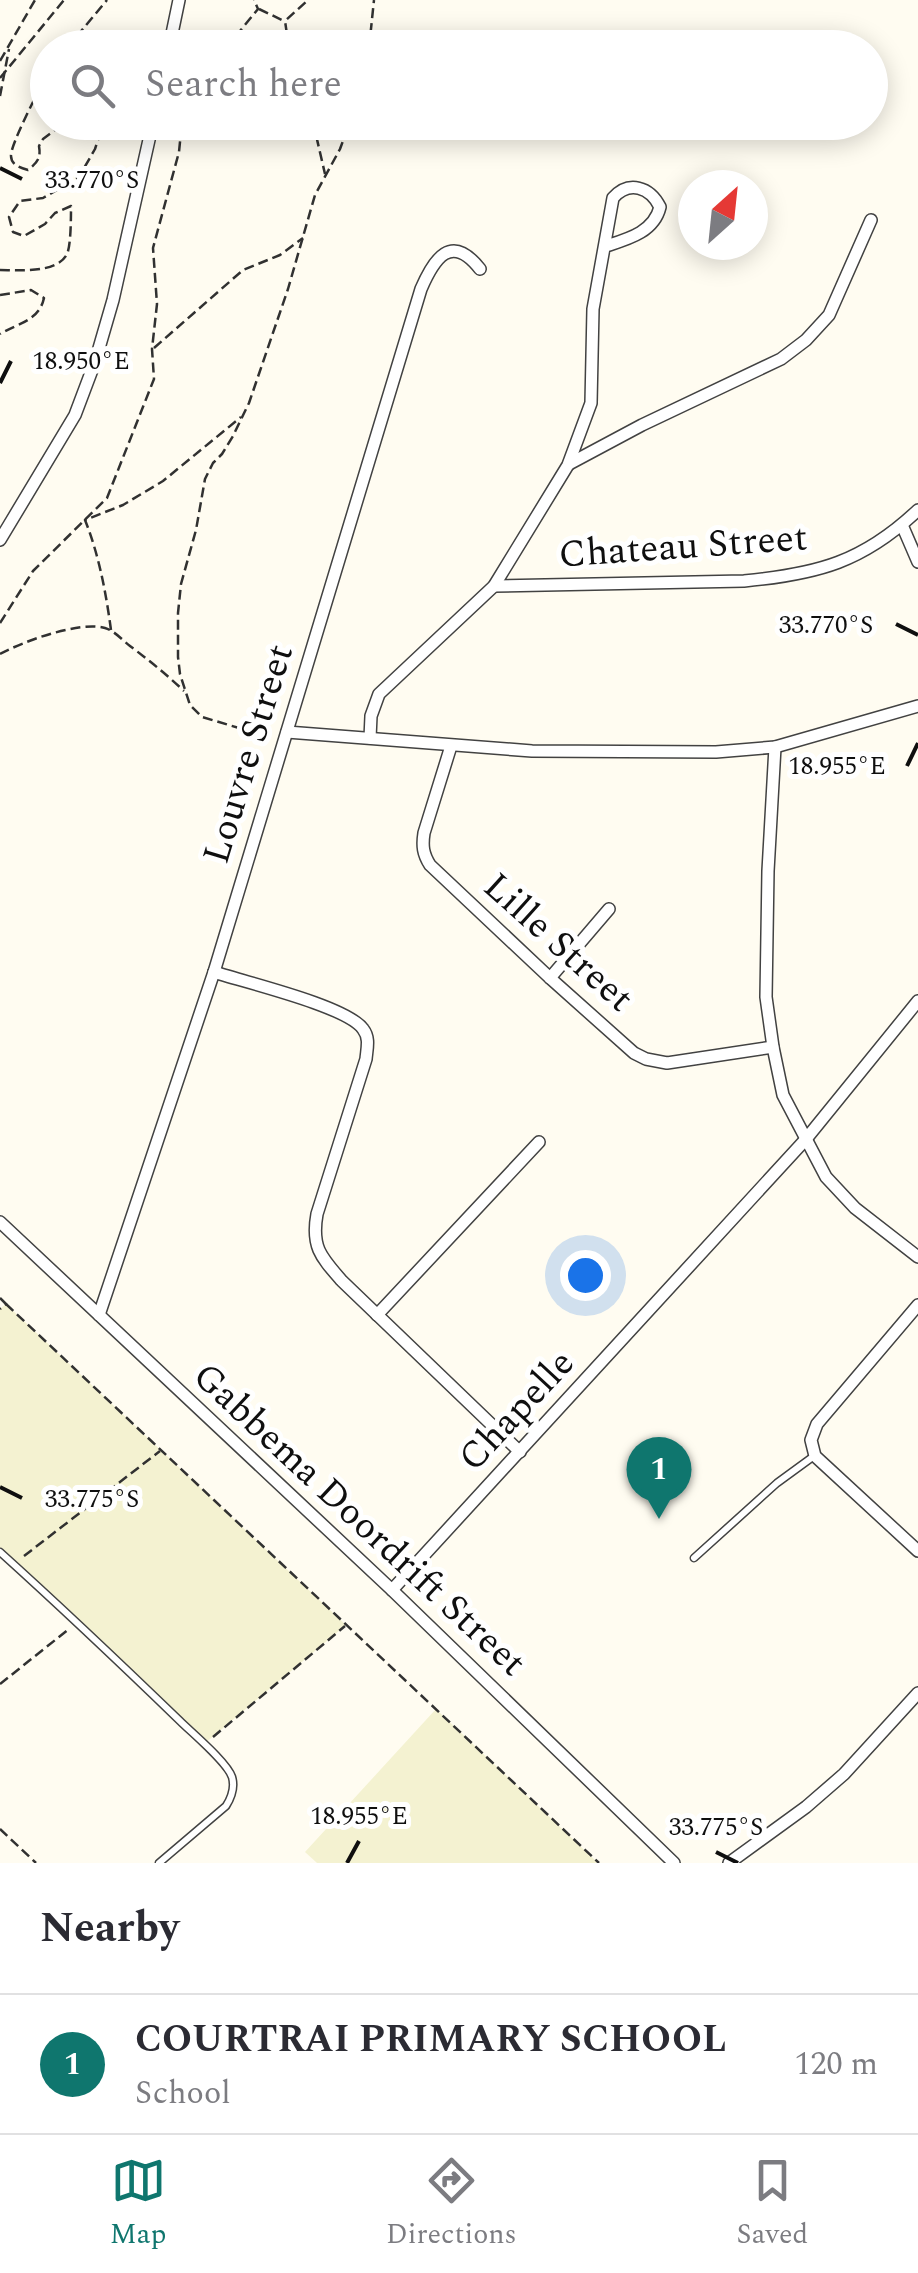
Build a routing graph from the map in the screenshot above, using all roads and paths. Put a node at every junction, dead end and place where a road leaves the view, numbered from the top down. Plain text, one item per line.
1 (35, 0) edge
2 (64, 0) edge
3 (107, 0) edge
4 (179, 0) edge
5 (254, 0) edge
6 (308, 0) edge
7 (374, 0) edge
8 (258, 9) junction
9 (285, 21) junction
10 (39, 30) edge
11 (81, 30) edge
12 (173, 30) edge
13 (241, 30) edge
14 (286, 30) edge
15 (372, 30) edge
16 (30, 41) edge
17 (10, 48) junction
18 (0, 61) edge
19 (4, 72) junction
20 (0, 78) edge
21 (0, 96) edge
22 (30, 108) edge
23 (42, 140) edge
24 (98, 140) edge
25 (148, 140) edge
26 (180, 140) edge
27 (317, 140) edge
28 (343, 140) edge
29 (326, 175) junction
30 (871, 220) dead end
31 (304, 238) junction
32 (606, 246) junction
33 (480, 269) dead end
34 (0, 270) edge
35 (0, 295) edge
36 (0, 334) edge
37 (152, 349) junction
38 (242, 416) junction
39 (568, 465) junction
40 (918, 510) edge
41 (85, 520) junction
42 (902, 525) junction
43 (0, 540) edge
44 (918, 562) edge
45 (494, 586) junction
46 (0, 622) edge
47 (110, 630) junction
48 (0, 654) edge
49 (186, 692) junction
50 (918, 706) edge
51 (287, 732) junction
52 (370, 738) junction
53 (451, 746) junction
54 (775, 747) junction
55 (609, 910) dead end
56 (214, 972) junction
57 (550, 978) junction
58 (918, 1001) edge
59 (772, 1047) junction
60 (806, 1140) junction
61 (539, 1142) dead end
62 (0, 1222) edge
63 (918, 1257) edge
64 (0, 1298) edge
65 (6, 1304) junction
66 (918, 1305) edge
67 (0, 1309) edge
68 (100, 1314) junction
69 (377, 1315) junction
70 (161, 1450) junction
71 (520, 1452) junction
72 (815, 1456) junction
73 (918, 1551) edge
74 (0, 1552) edge
75 (694, 1558) dead end
76 (14, 1564) junction
77 (392, 1590) junction
78 (78, 1622) junction
79 (346, 1625) junction
80 (0, 1684) edge
81 (918, 1694) edge
82 (204, 1744) junction
83 (0, 1829) edge
84 (36, 1863) edge
85 (159, 1863) edge
86 (599, 1863) edge
87 (674, 1863) edge
88 (729, 1863) edge

1 - 17 path
2 - 10 path
3 - 11 path
4 - 12 street
5 - 8 path
6 - 9 path
7 - 15 path
8 - 9 path
8 - 13 path
9 - 14 path
16 - 19 path
17 - 18 path
17 - 19 path
19 - 20 path
19 - 21 path
22 - 23 path
24 - 34 path
25 - 43 street
26 - 37 path
27 - 29 path
28 - 29 path
29 - 31 path
30 - 39 street
31 - 37 path
31 - 38 path
32 - 32 street
32 - 39 street
33 - 51 street, Louvre Street
35 - 36 path
37 - 41 path
38 - 41 path
38 - 49 path
39 - 45 street
40 - 42 street, Chateau Street
41 - 46 path
41 - 47 path
42 - 44 street
42 - 45 street, Chateau Street
45 - 52 street
47 - 48 path
47 - 49 path
49 - 51 path
50 - 54 street
51 - 52 street
51 - 56 street, Louvre Street
52 - 53 street
53 - 54 street
53 - 57 street, Lille Street
54 - 59 street
55 - 57 street
56 - 68 street, Louvre Street
56 - 69 street
57 - 59 street, Lille Street
58 - 60 street, Chapelle
59 - 60 street
60 - 63 street
60 - 71 street, Chapelle
61 - 69 street
62 - 68 street, Gabbema Doordrift Street
64 - 65 path
65 - 67 path
65 - 70 path
66 - 72 street
68 - 77 street, Gabbema Doordrift Street
69 - 71 street
70 - 76 path
70 - 79 path
71 - 77 street, Chapelle
72 - 73 street
72 - 75 lane
74 - 76 lane
76 - 78 lane
77 - 87 street, Gabbema Doordrift Street
78 - 80 path
78 - 82 lane
79 - 82 path
79 - 86 path
81 - 88 street
82 - 85 lane
83 - 84 path

